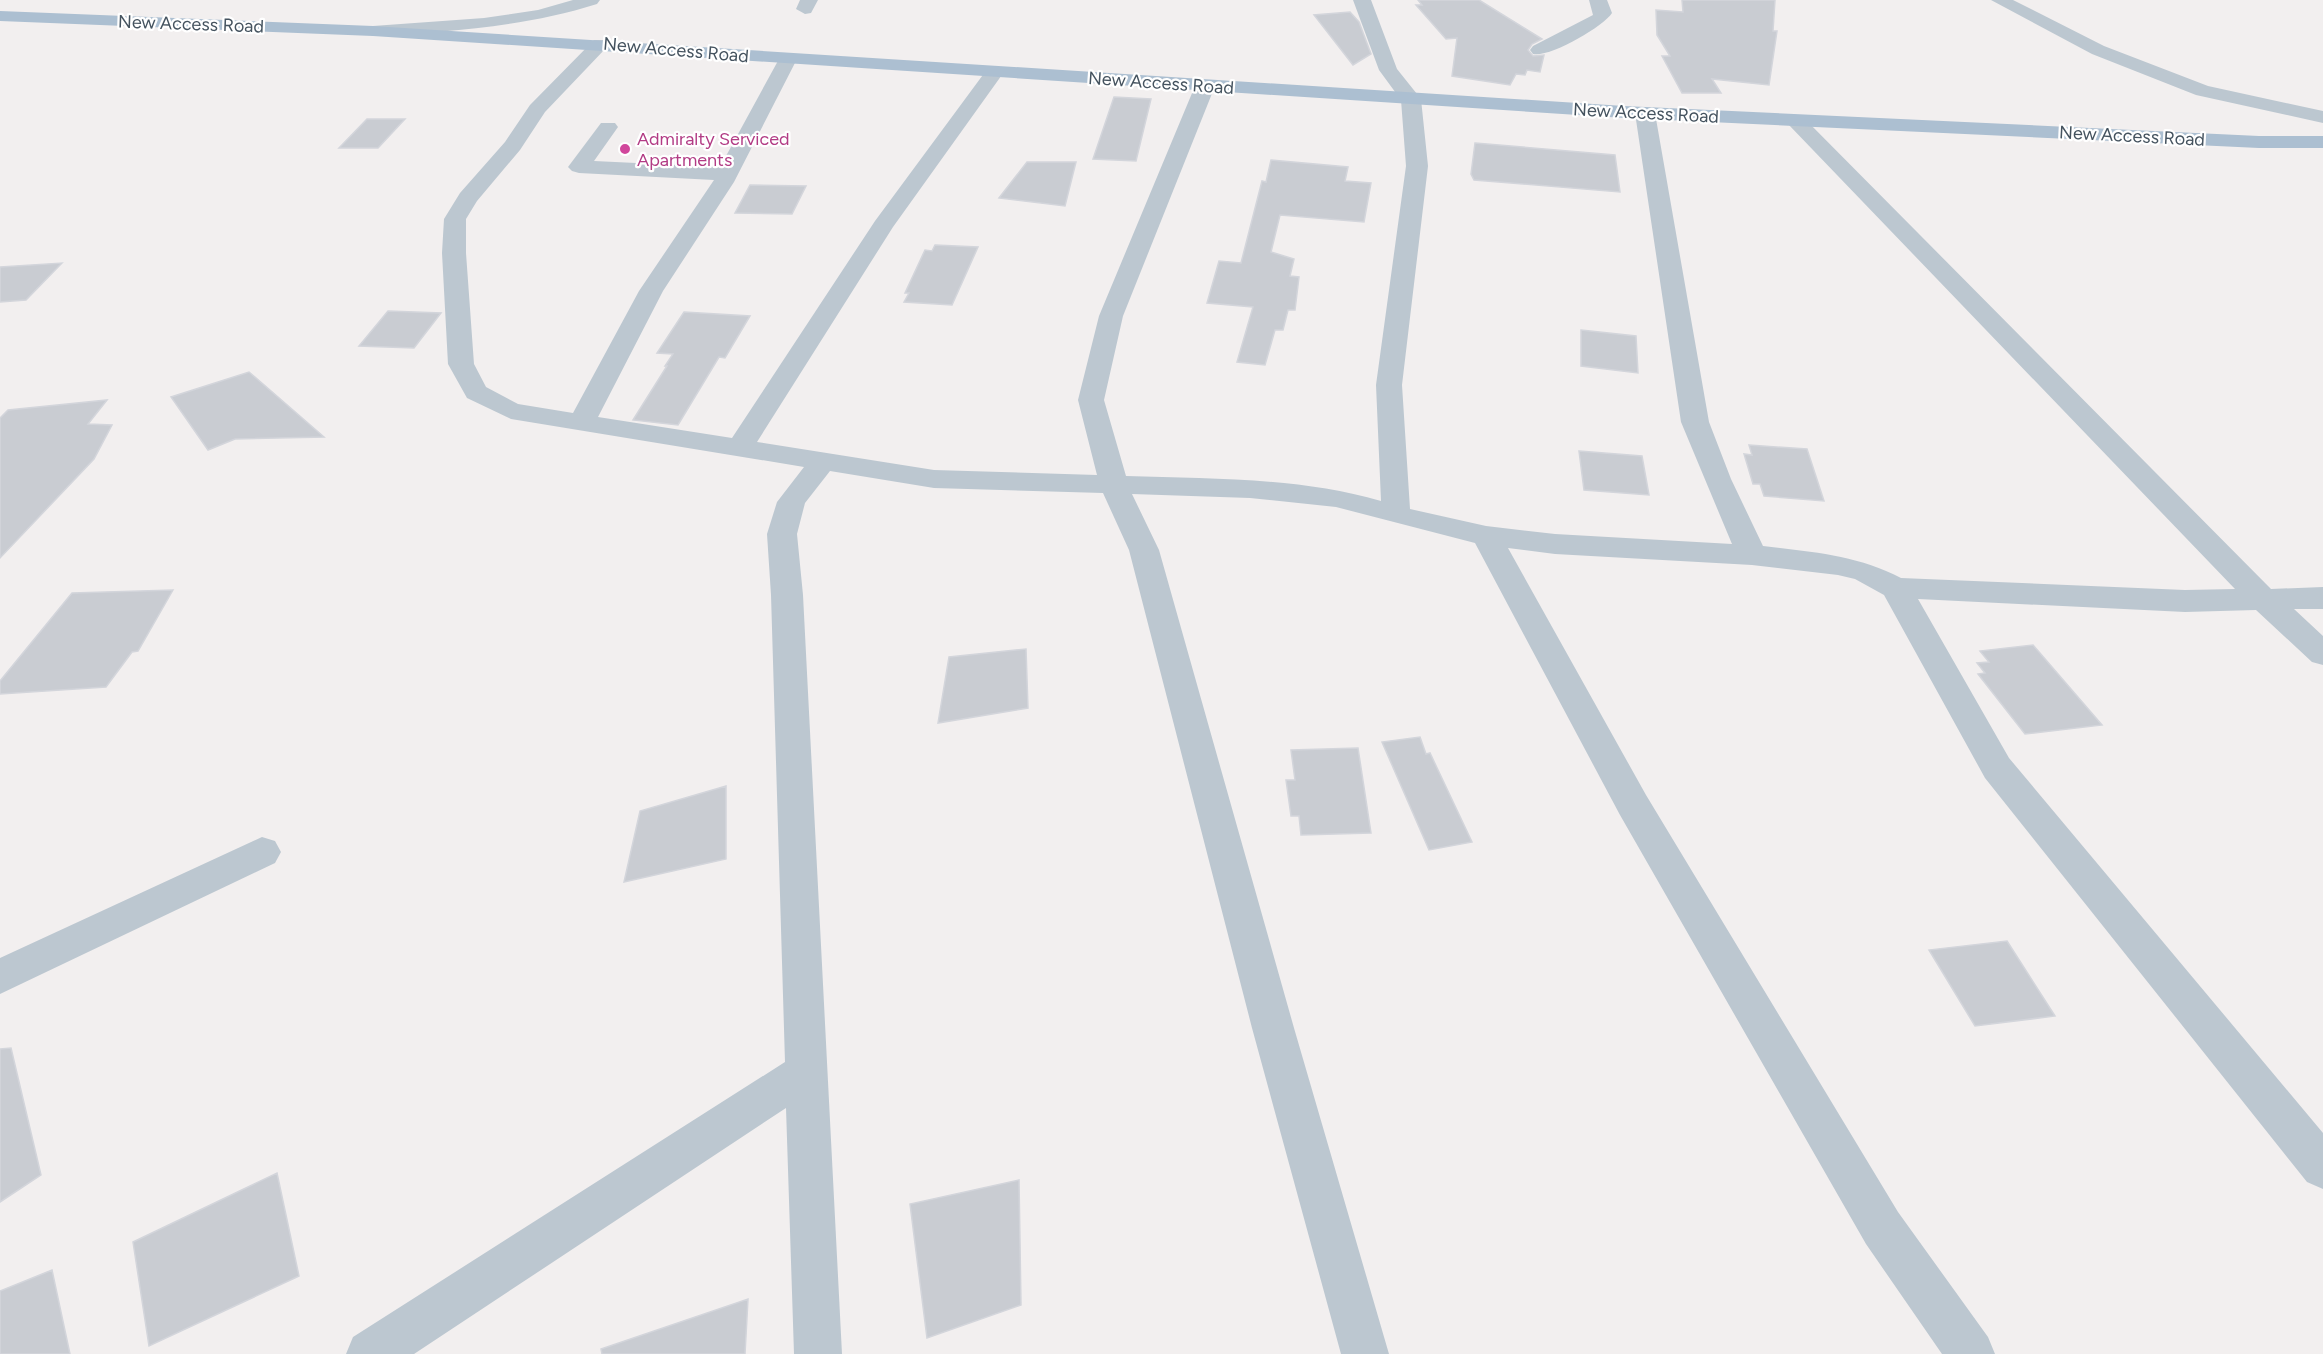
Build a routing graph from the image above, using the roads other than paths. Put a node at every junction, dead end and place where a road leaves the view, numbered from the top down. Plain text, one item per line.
1 (591, 0) edge
2 (1362, 0) edge
3 (1598, 0) edge
4 (2000, 0) edge
5 (0, 16) edge
6 (373, 31) junction
7 (600, 44) junction
8 (1539, 50) dead end
9 (788, 59) junction
10 (995, 72) junction
11 (1205, 86) junction
12 (1411, 99) junction
13 (1645, 113) junction
14 (2323, 117) edge
15 (1795, 120) junction
16 (608, 126) dead end
17 (2323, 142) edge
18 (727, 174) junction
19 (581, 424) junction
20 (740, 447) junction
21 (824, 460) junction
22 (1114, 486) junction
23 (1396, 515) junction
24 (1486, 536) junction
25 (1752, 555) junction
26 (1896, 588) junction
27 (2323, 598) edge
28 (2265, 601) junction
29 (2323, 654) edge
30 (262, 852) dead end
31 (0, 977) edge
32 (806, 1072) junction
33 (2323, 1167) edge
34 (370, 1354) edge
35 (818, 1354) edge
36 (1365, 1354) edge
37 (1971, 1354) edge

1 - 6 street
2 - 12 street
3 - 8 street
4 - 14 street
5 - 6 main road, New Access Road
6 - 7 main road, New Access Road
7 - 9 main road, New Access Road
7 - 19 street
9 - 10 main road, New Access Road
9 - 18 street
10 - 11 main road, New Access Road
10 - 20 street
11 - 12 main road, New Access Road
11 - 22 street
12 - 13 main road, New Access Road
12 - 23 street
13 - 15 main road, New Access Road
13 - 25 street
15 - 17 main road, New Access Road
15 - 28 street
16 - 18 street
18 - 19 street
19 - 20 street
20 - 21 street
21 - 22 street
21 - 32 street
22 - 23 street
22 - 36 street
23 - 24 street
24 - 25 street
24 - 37 street
25 - 26 street
26 - 28 street
26 - 33 street
27 - 28 street
28 - 29 street
30 - 31 street
32 - 34 street
32 - 35 street

